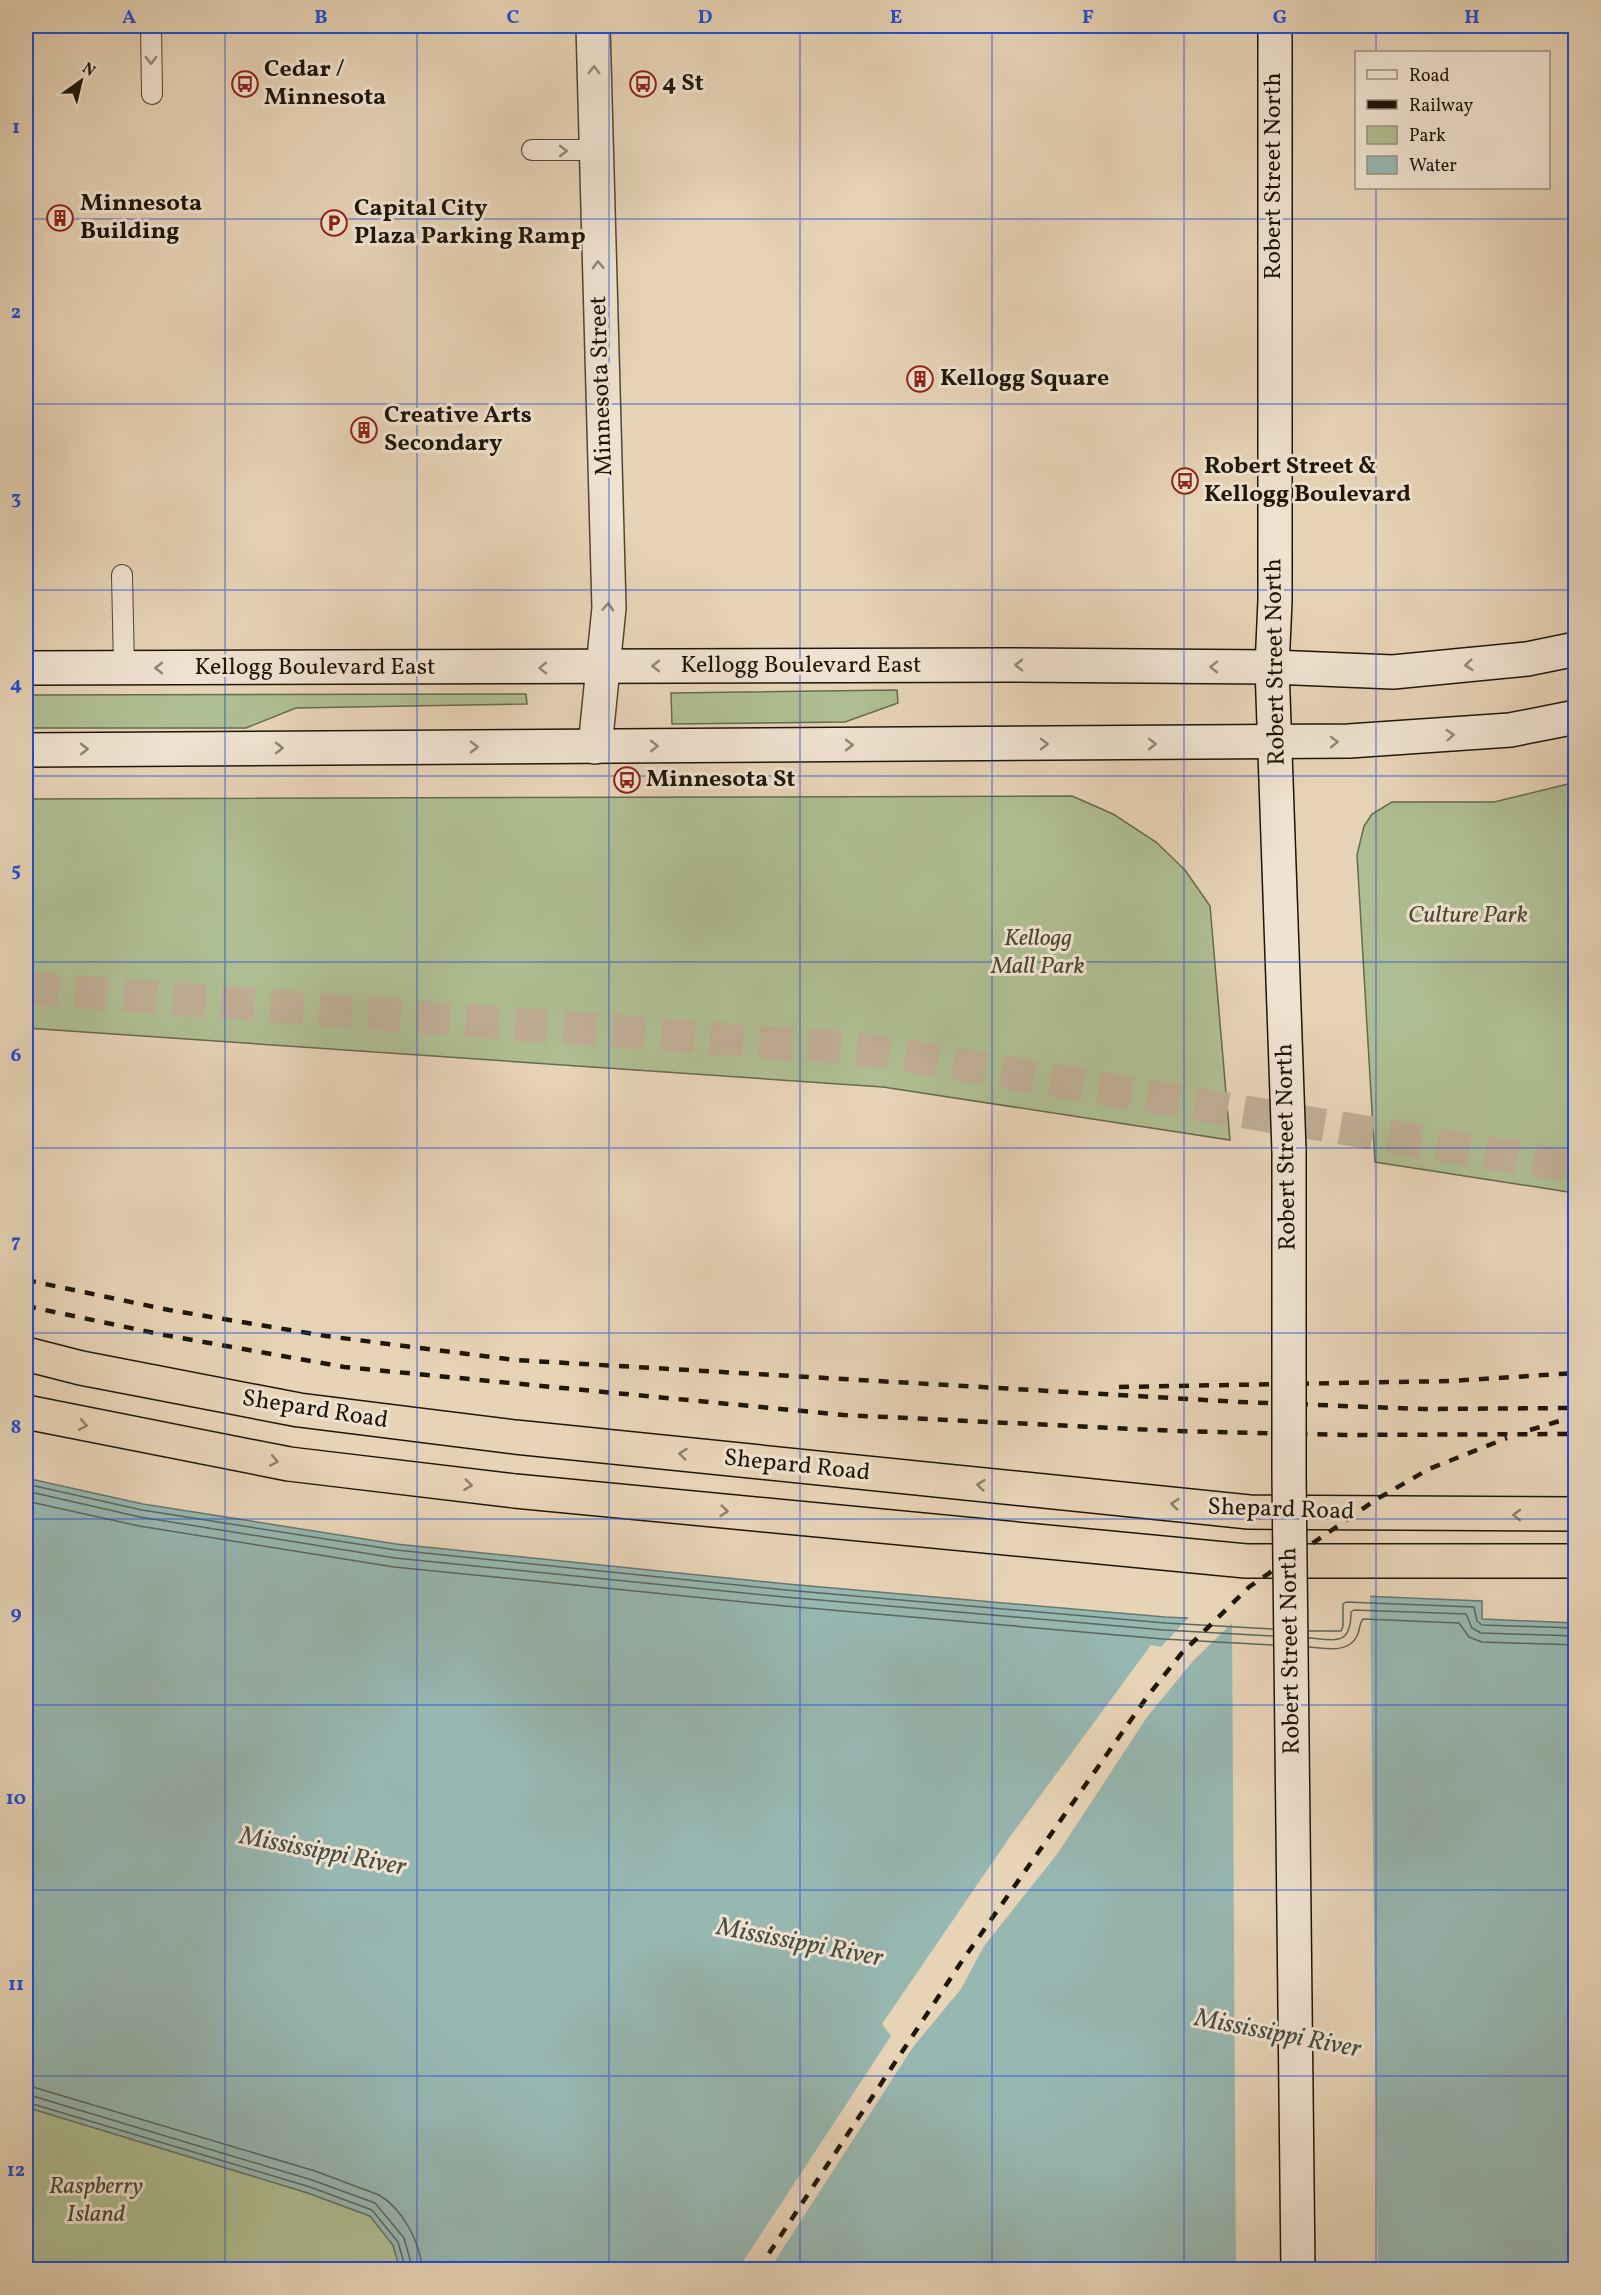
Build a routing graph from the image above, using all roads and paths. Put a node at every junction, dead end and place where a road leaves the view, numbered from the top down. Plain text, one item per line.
1 (151, 26) edge
2 (593, 26) edge
3 (1275, 26) edge
4 (152, 94) dead end
5 (532, 150) dead end
6 (594, 150) junction
7 (122, 575) dead end
8 (1575, 649) edge
9 (602, 665) junction
10 (1272, 667) junction
11 (26, 668) edge
12 (124, 668) junction
13 (1575, 717) edge
14 (1276, 743) junction
15 (595, 747) junction
16 (26, 750) edge
17 (26, 1354) edge
18 (26, 1412) edge
19 (1575, 1514) edge
20 (1575, 1561) edge
21 (1298, 2270) edge

1 -> 4 lane
6 -> 2 main road, Minnesota Street
3 - 10 main road, Robert Street North
5 -> 6 lane
9 -> 6 main road, Minnesota Street
7 - 12 lane
8 -> 10 main road, Kellogg Boulevard East
10 -> 9 main road, Kellogg Boulevard East
9 -> 12 main road, Kellogg Boulevard East
9 - 15 main road, Minnesota Street
10 - 14 main road, Robert Street North
11 - 12 main road, Kellogg Boulevard East
14 -> 13 main road
15 -> 14 main road
14 - 21 main road, Robert Street North, bridge
16 -> 15 main road
19 -> 17 highway, Shepard Road
18 -> 20 highway, Shepard Road

